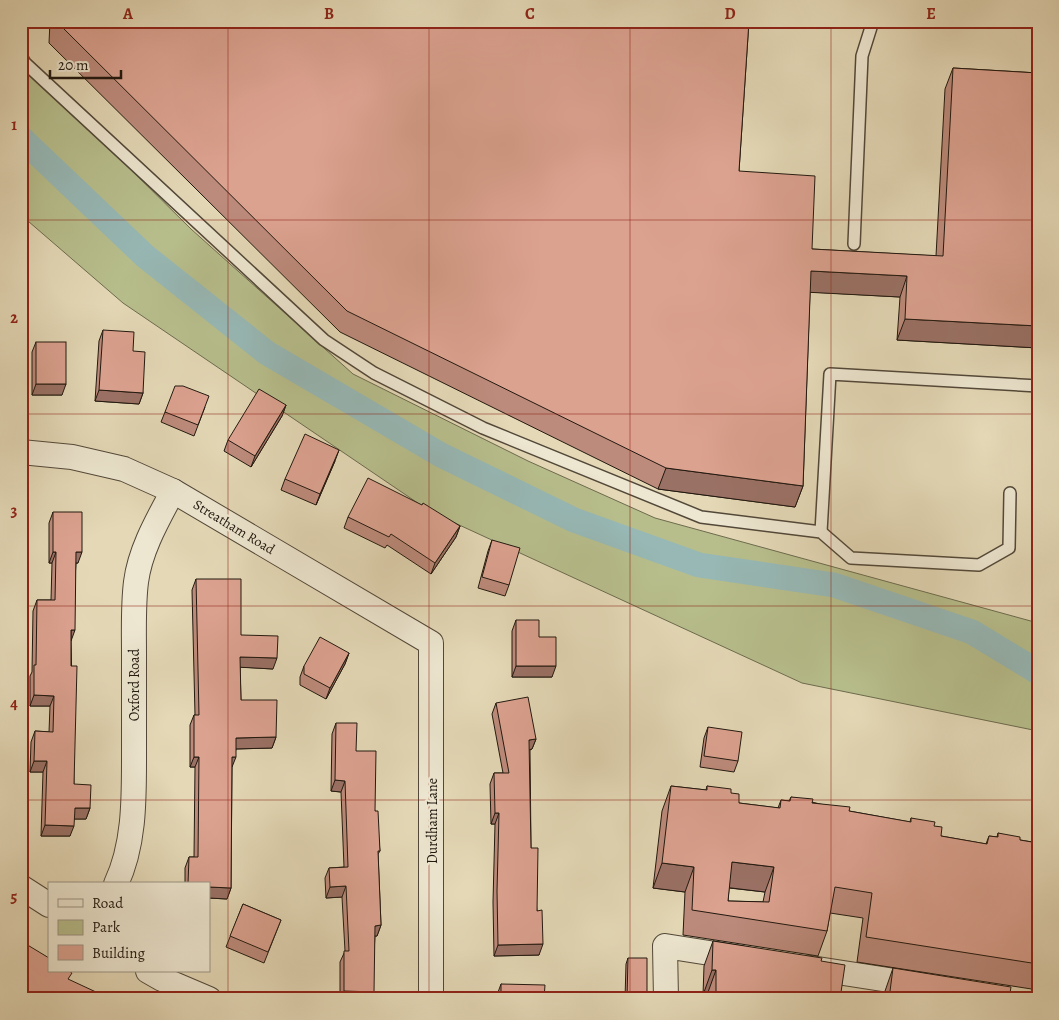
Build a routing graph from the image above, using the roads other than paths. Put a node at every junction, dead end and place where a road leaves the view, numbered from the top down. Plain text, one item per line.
1 (872, 21) edge
2 (21, 56) edge
3 (854, 244) dead end
4 (1038, 386) edge
5 (21, 452) edge
6 (173, 491) junction
7 (1010, 493) dead end
8 (821, 532) junction
9 (431, 643) joint
10 (117, 882) edge
11 (21, 887) edge
12 (48, 905) edge
13 (764, 961) edge
14 (793, 966) edge
15 (150, 972) edge
16 (940, 988) edge
17 (209, 999) edge
18 (432, 999) edge
19 (666, 999) edge

1 - 3 lane
2 - 8 lane
4 - 8 lane
5 - 6 street, Streatham Road
6 - 9 street, Streatham Road
6 - 10 street, Oxford Road
7 - 8 lane
9 - 18 street, Durdham Lane
11 - 12 street
13 - 19 street
14 - 16 street
15 - 17 street

